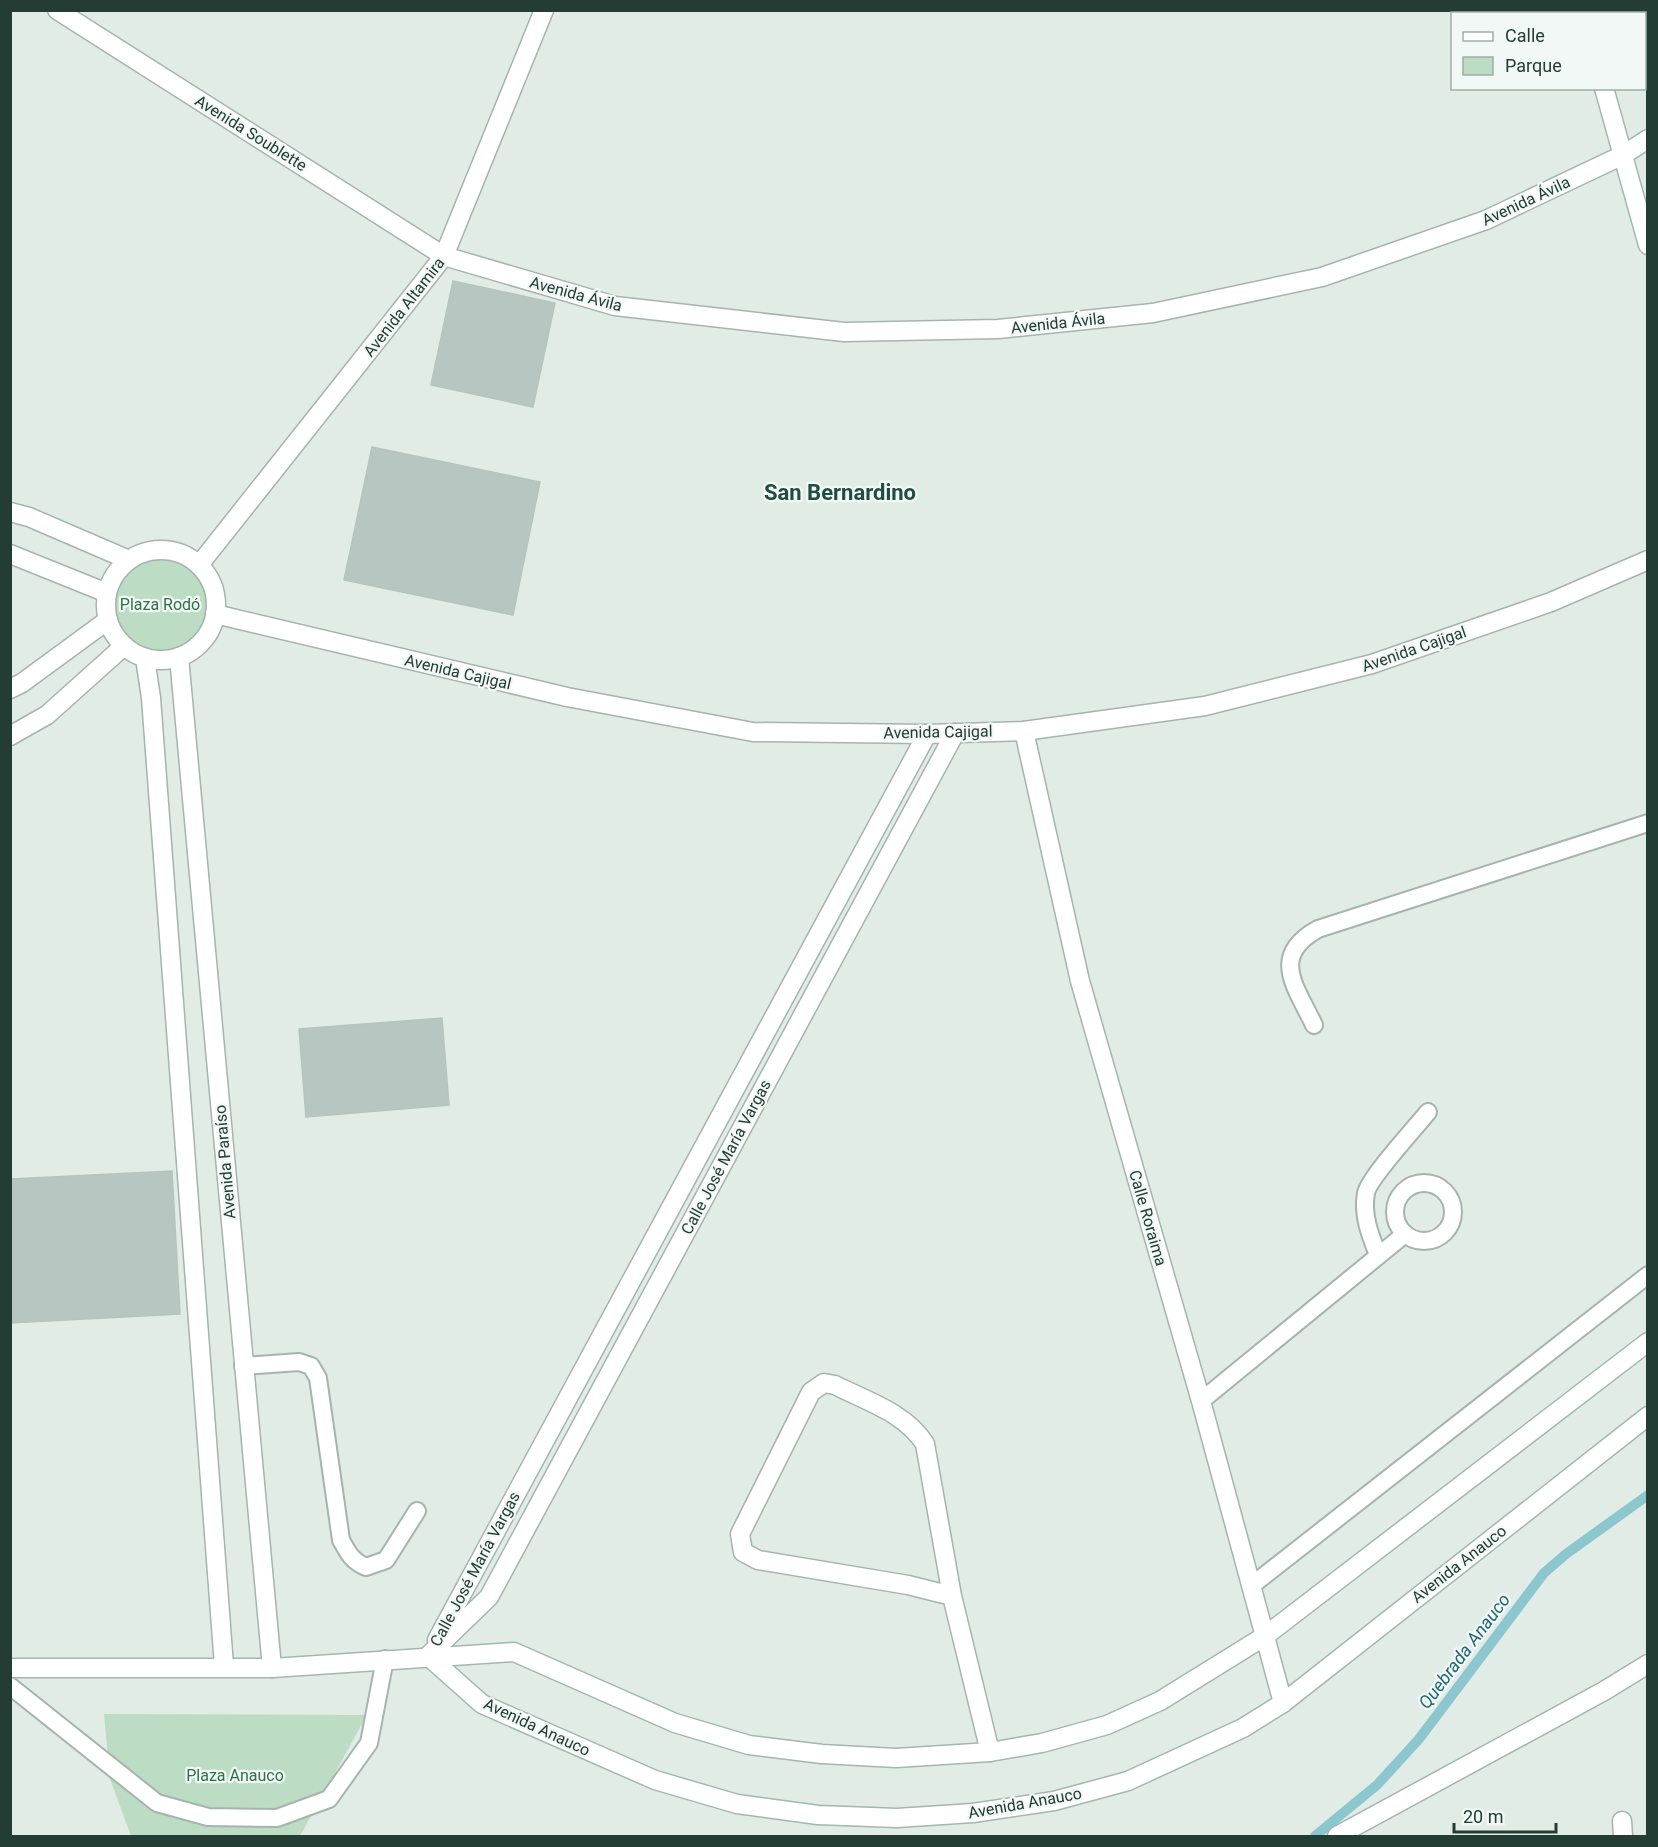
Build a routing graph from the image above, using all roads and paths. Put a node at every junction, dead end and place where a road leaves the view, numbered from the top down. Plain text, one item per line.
1 (57, 10) edge
2 (544, 10) edge
3 (1605, 90) edge
4 (1647, 139) edge
5 (1623, 155) junction
6 (1647, 244) edge
7 (444, 256) junction
8 (10, 512) edge
9 (10, 554) edge
10 (129, 560) junction
11 (1647, 560) edge
12 (199, 565) junction
13 (107, 593) junction
14 (215, 615) junction
15 (108, 620) junction
16 (123, 646) junction
17 (179, 657) junction
18 (145, 658) junction
19 (10, 689) edge
20 (1024, 731) junction
21 (955, 733) junction
22 (927, 734) junction
23 (10, 736) edge
24 (1647, 823) edge
25 (1314, 1025) dead end
26 (1428, 1112) dead end
27 (683, 1184) junction
28 (705, 1195) junction
29 (1405, 1234) dead end
30 (1378, 1255) junction
31 (1647, 1275) edge
32 (1647, 1342) edge
33 (243, 1366) junction
34 (1201, 1401) junction
35 (1647, 1416) edge
36 (417, 1511) dead end
37 (1251, 1586) junction
38 (952, 1596) junction
39 (1265, 1636) junction
40 (428, 1656) junction
41 (385, 1659) junction
42 (1647, 1664) edge
43 (224, 1666) junction
44 (10, 1668) edge
45 (272, 1668) junction
46 (10, 1686) edge
47 (1283, 1703) junction
48 (990, 1752) junction
49 (1337, 1836) edge

1 - 7 street, Avenida Soublette
2 - 7 street, Avenida Altamira
3 - 5 street
4 - 5 street, Avenida Ávila
5 - 6 street
5 - 7 street, Avenida Ávila
7 - 12 street, Avenida Altamira
8 - 10 street
9 - 13 street
10 - 12 street
10 - 13 street
11 - 20 street, Avenida Cajigal
12 - 14 street
13 - 15 street
14 - 17 street
14 - 22 street, Avenida Cajigal
15 - 16 street
15 - 19 street
16 - 18 street
16 - 23 street
17 - 18 street
17 - 33 street, Avenida Paraíso
18 - 43 street
20 - 21 street, Avenida Cajigal
20 - 34 street, Calle Roraima
21 - 22 street, Avenida Cajigal
21 - 28 street, Calle José María Vargas
22 - 27 street, Calle José María Vargas
24 - 25 lane
26 - 30 lane
27 - 28 street
27 - 40 street, Calle José María Vargas
28 - 40 street, Calle José María Vargas
29 - 30 lane
30 - 34 lane
31 - 37 lane
32 - 39 street
33 - 36 lane
33 - 45 street, Avenida Paraíso
34 - 37 street, Calle Roraima
35 - 47 street, Avenida Anauco
37 - 39 street, Calle Roraima
38 - 38 street
38 - 48 street
39 - 47 street, Calle Roraima
39 - 48 street
40 - 41 street
40 - 47 street, Avenida Anauco
40 - 48 street
41 - 45 street
41 - 46 lane
42 - 49 street
43 - 44 street
43 - 45 street

